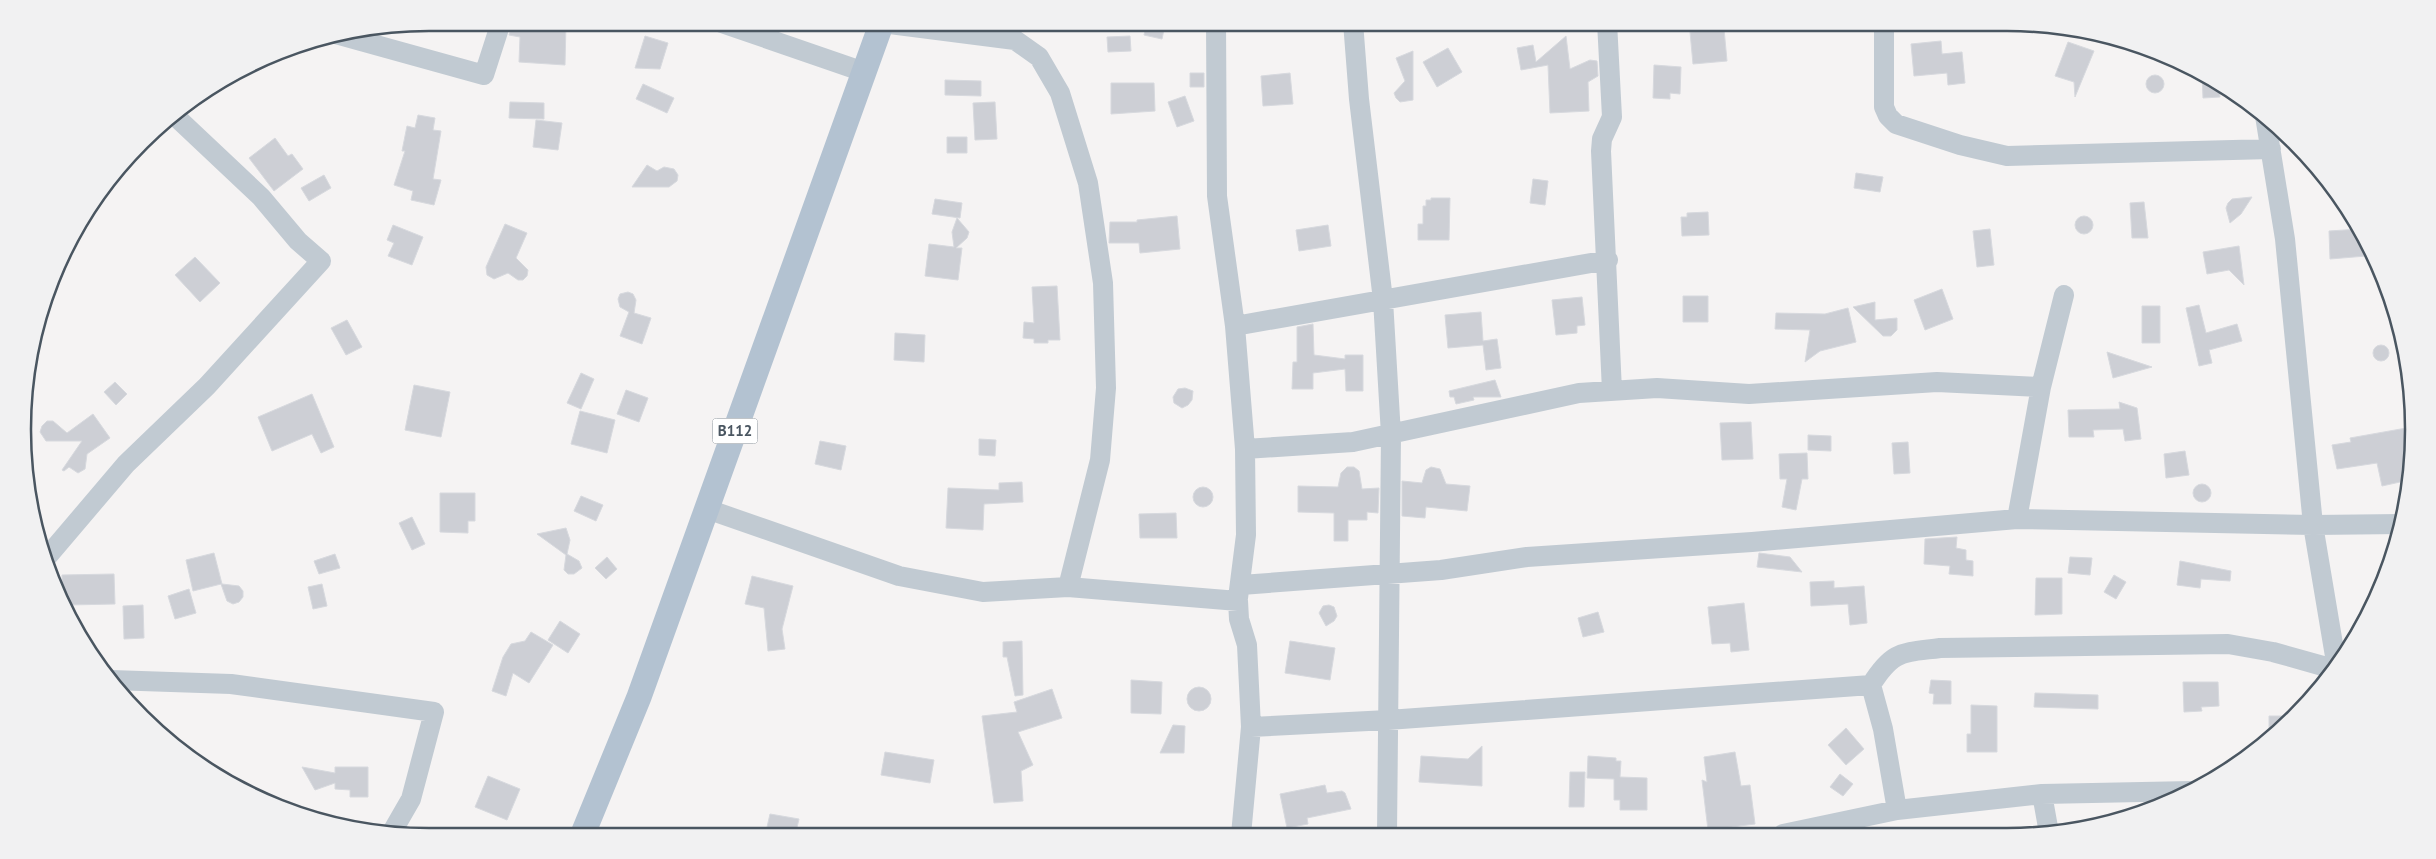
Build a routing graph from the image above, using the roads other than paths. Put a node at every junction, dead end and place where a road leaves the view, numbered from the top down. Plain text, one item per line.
1 (498, 31) edge
2 (745, 31) edge
3 (879, 31) edge
4 (945, 31) edge
5 (1216, 31) edge
6 (1354, 31) edge
7 (1607, 31) edge
8 (1884, 31) edge
9 (353, 39) edge
10 (864, 72) junction
11 (179, 120) edge
12 (2267, 129) edge
13 (2271, 149) junction
14 (1608, 260) junction
15 (2064, 295) dead end
16 (1383, 300) junction
17 (1235, 326) junction
18 (2041, 388) junction
19 (1612, 391) junction
20 (1391, 435) junction
21 (1245, 449) junction
22 (707, 509) junction
23 (2017, 519) junction
24 (2393, 524) edge
25 (2313, 525) junction
26 (51, 553) edge
27 (1389, 574) junction
28 (1068, 587) junction
29 (1239, 593) junction
30 (2335, 655) edge
31 (2326, 667) edge
32 (121, 680) edge
33 (1871, 685) junction
34 (1388, 720) junction
35 (1251, 728) junction
36 (2172, 791) edge
37 (2042, 794) junction
38 (1897, 810) junction
39 (2048, 825) edge
40 (395, 826) edge
41 (585, 828) edge
42 (1242, 828) edge
43 (1387, 828) edge
44 (1812, 828) edge

1 - 9 street
2 - 10 street
3 - 10 main road, B112
4 - 28 street
5 - 17 street
6 - 16 street
7 - 14 street
8 - 13 street
10 - 22 main road, B112
11 - 26 street
12 - 13 street
13 - 25 street
14 - 16 street
14 - 19 street
15 - 18 street
16 - 17 street
16 - 20 street
17 - 21 street
18 - 19 street
18 - 23 street
19 - 20 street
20 - 21 street
20 - 27 street
21 - 29 street
22 - 28 street
22 - 41 main road, B112
23 - 25 street
23 - 27 street
24 - 25 street
25 - 30 street
27 - 29 street
27 - 34 street
28 - 29 street
29 - 35 street
31 - 33 street
32 - 40 street
33 - 34 street
33 - 38 street
34 - 35 street
34 - 43 street
35 - 42 street
36 - 37 street
37 - 38 street
37 - 39 street
38 - 44 street

